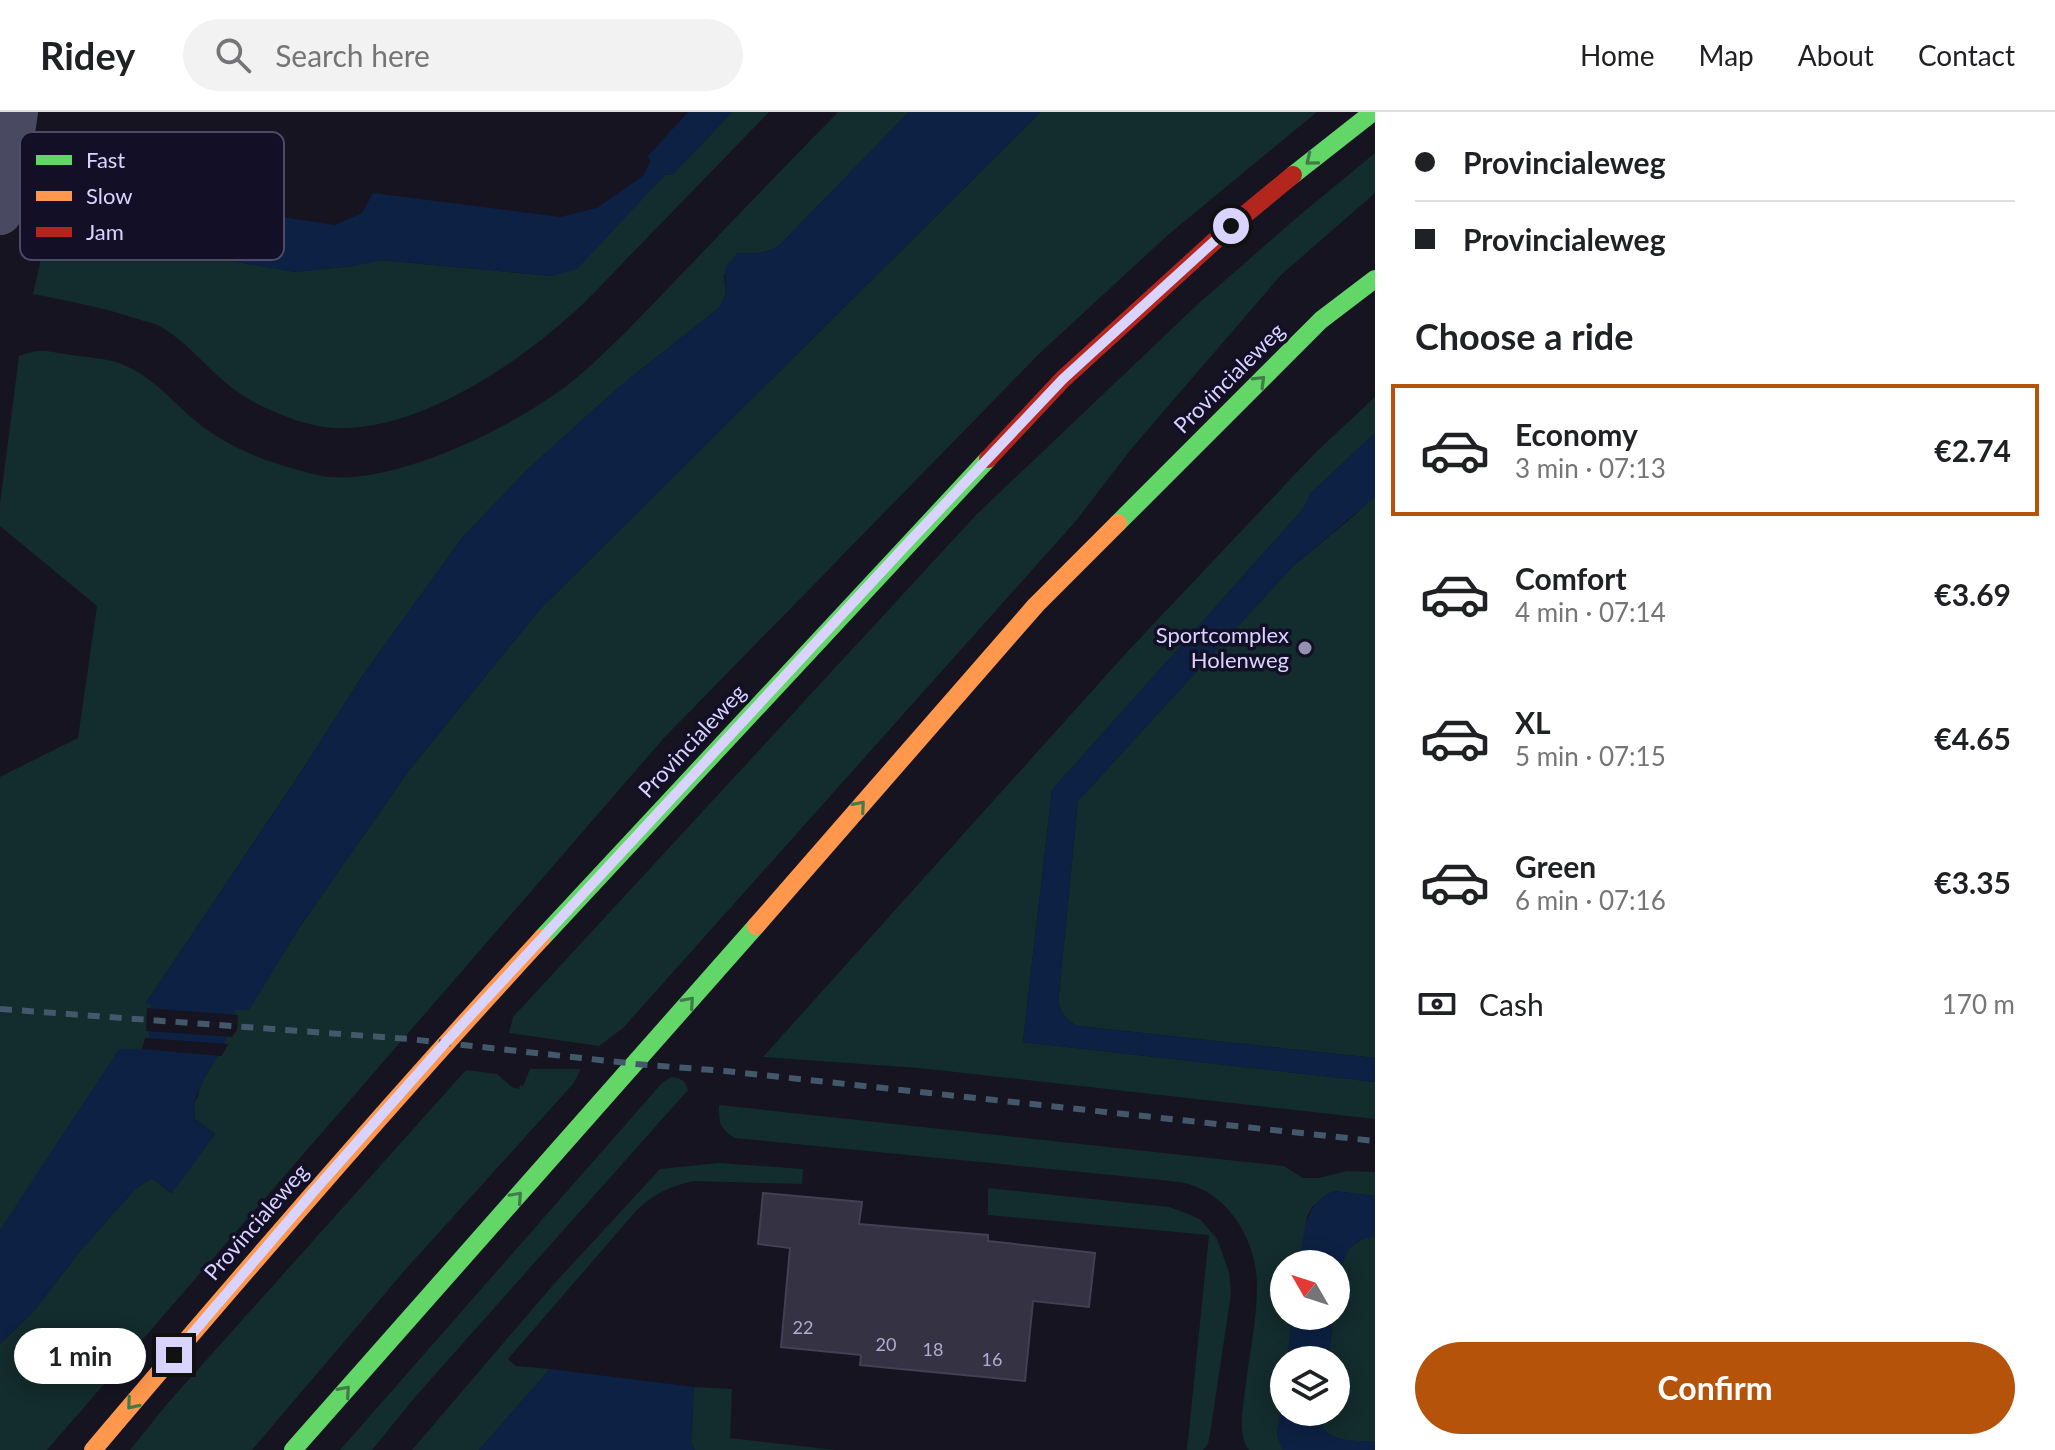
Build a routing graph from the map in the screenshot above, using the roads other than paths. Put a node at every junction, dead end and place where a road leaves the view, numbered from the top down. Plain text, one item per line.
1 (16, 112) edge
2 (1373, 112) edge
3 (0, 213) edge
4 (1375, 279) edge
5 (93, 1450) edge
6 (293, 1450) edge

1 - 3 street
2 -> 5 main road, Provincialeweg
6 -> 4 main road, Provincialeweg

